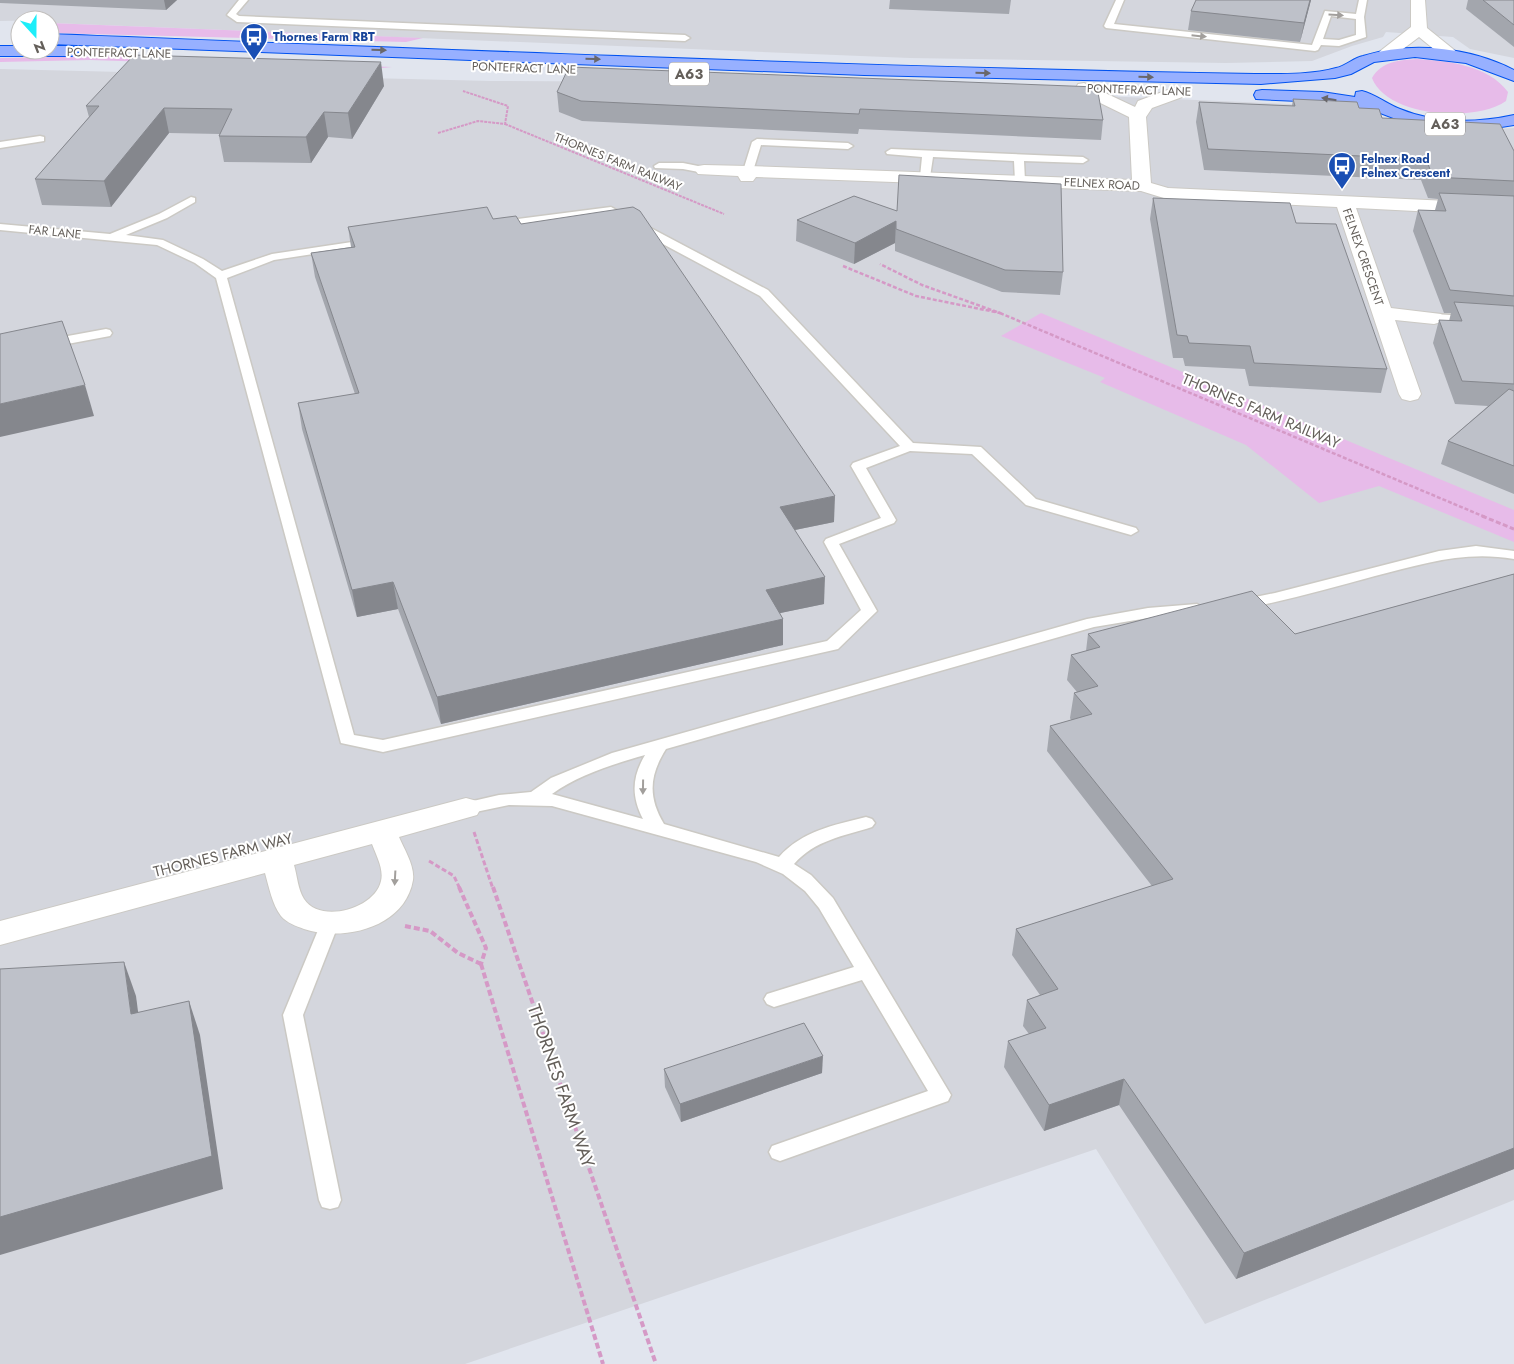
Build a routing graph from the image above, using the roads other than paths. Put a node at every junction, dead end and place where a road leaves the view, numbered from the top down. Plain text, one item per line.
1 (244, 0) edge
2 (1120, 0) edge
3 (1363, 0) edge
4 (1418, 0) edge
5 (1360, 17) junction
6 (1419, 29) junction
7 (60, 38) edge
8 (685, 38) dead end
9 (1317, 42) junction
10 (0, 51) edge
11 (1385, 55) junction
12 (1452, 56) junction
13 (1347, 70) junction
14 (1510, 70) edge
15 (1084, 88) junction
16 (1179, 92) junction
17 (1377, 106) junction
18 (1137, 115) junction
19 (1514, 120) edge
20 (40, 139) dead end
21 (0, 145) edge
22 (848, 146) dead end
23 (891, 152) dead end
24 (928, 154) junction
25 (1019, 158) junction
26 (1083, 160) dead end
27 (659, 166) dead end
28 (704, 170) joint
29 (748, 174) junction
30 (925, 176) junction
31 (1020, 180) junction
32 (1142, 186) junction
33 (191, 200) dead end
34 (1344, 202) junction
35 (1514, 210) edge
36 (488, 225) edge
37 (0, 227) edge
38 (110, 238) junction
39 (388, 240) edge
40 (221, 276) junction
41 (1382, 313) junction
42 (1434, 318) joint
43 (1514, 323) edge
44 (106, 333) dead end
45 (29, 348) edge
46 (1410, 394) dead end
47 (909, 446) junction
48 (1131, 531) dead end
49 (1514, 555) edge
50 (660, 745) junction
51 (535, 798) junction
52 (466, 808) joint
53 (866, 823) dead end
54 (658, 829) junction
55 (386, 843) junction
56 (277, 860) junction
57 (782, 865) junction
58 (342, 922) junction
59 (0, 933) edge
60 (866, 971) junction
61 (774, 999) dead end
62 (780, 1152) dead end
63 (330, 1200) dead end

1 - 8 lane
2 -> 9 lane
3 - 5 lane
4 - 6 street
9 -> 5 lane
5 - 9 lane
6 - 11 street
6 - 12 street
7 -> 13 highway, PONTEFRACT LANE / A63
10 - 15 highway, PONTEFRACT LANE / A63
11 - 12 highway, A63
11 - 13 highway, A63
12 - 14 highway, A63
13 - 17 highway, A63
15 - 16 highway, PONTEFRACT LANE / A63
15 - 18 street
17 -> 16 highway, PONTEFRACT LANE / A63
16 - 18 street
17 - 19 highway, A63
18 - 32 street
20 - 21 lane
22 - 29 lane
23 - 24 lane
24 - 25 lane
24 - 30 lane
25 - 26 lane
25 - 31 lane
27 - 28 lane
28 - 29 street, FELNEX ROAD
29 - 30 street, FELNEX ROAD
30 - 31 street, FELNEX ROAD
31 - 32 street, FELNEX ROAD
32 - 34 street, FELNEX ROAD
33 - 38 lane
34 - 35 street, FELNEX ROAD
34 - 41 street, FELNEX CRESCENT
36 - 47 lane
37 - 38 lane, FAR LANE
38 - 40 lane, FAR LANE
39 - 40 lane
40 - 47 lane
41 - 42 street, FELNEX CRESCENT
41 - 46 street, FELNEX CRESCENT
42 - 43 lane
44 - 45 lane
47 - 48 lane
49 - 50 lane
50 - 51 lane
50 -> 54 lane
51 - 52 lane
51 - 54 lane
52 - 55 street, THORNES FARM WAY
53 - 57 lane
54 - 57 lane
55 - 56 street, THORNES FARM WAY
55 -> 58 street
56 - 58 street, THORNES FARM WAY
56 - 59 street, THORNES FARM WAY
57 - 60 lane
58 - 63 lane
60 - 61 lane
60 - 62 lane

